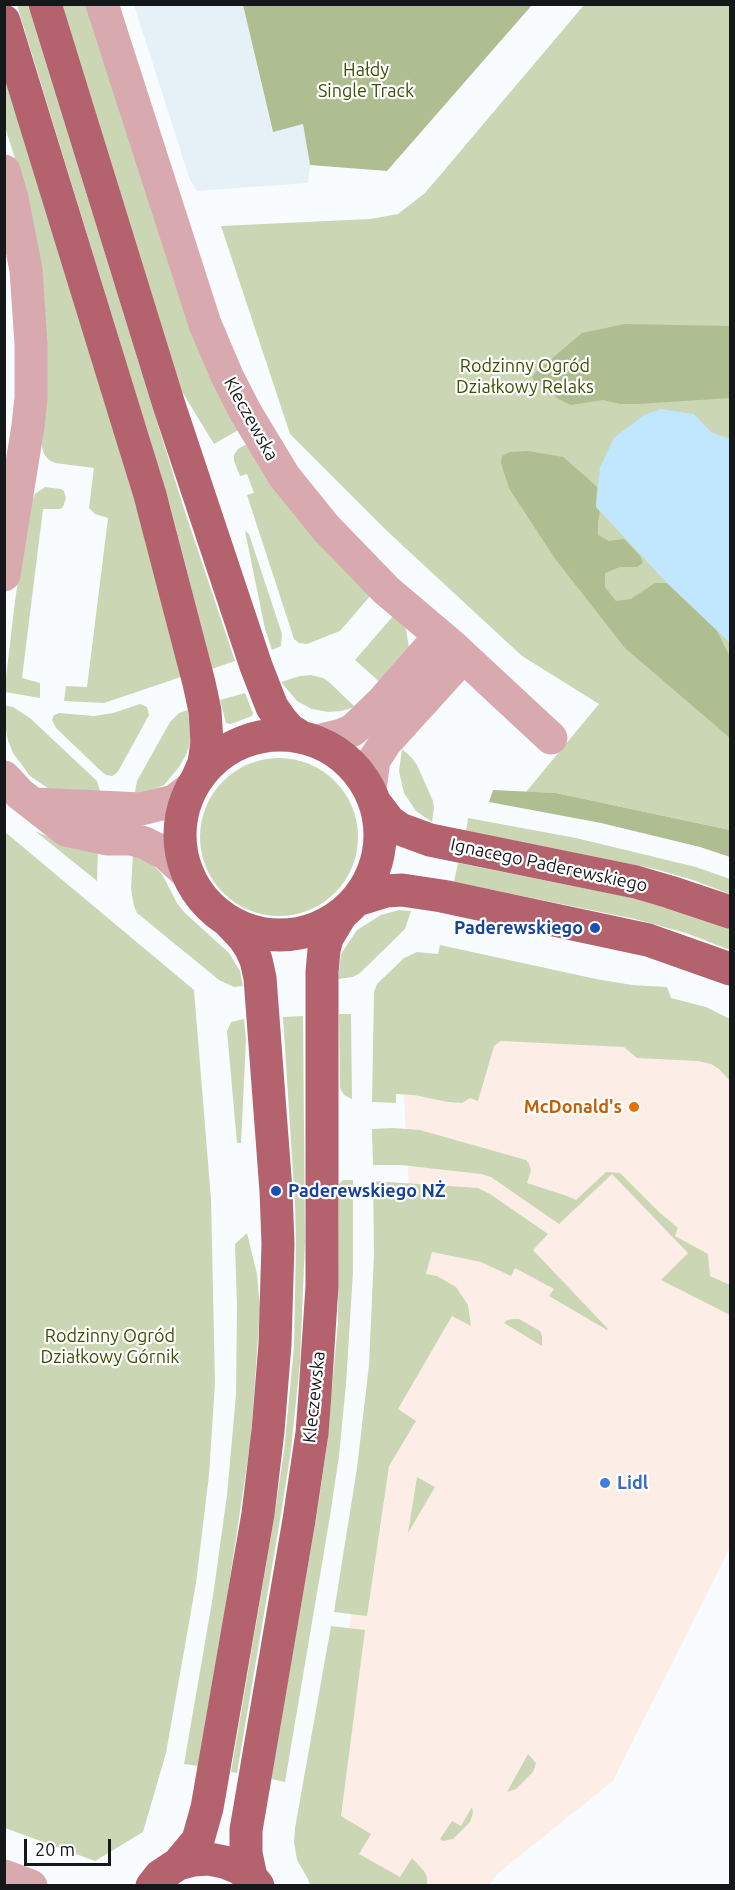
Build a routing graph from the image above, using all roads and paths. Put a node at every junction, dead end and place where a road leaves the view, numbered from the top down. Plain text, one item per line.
1 (45, 4) edge
2 (102, 4) edge
3 (4, 21) edge
4 (4, 171) edge
5 (4, 575) edge
6 (452, 647) junction
7 (552, 738) dead end
8 (309, 739) junction
9 (4, 777) edge
10 (194, 784) junction
11 (373, 797) junction
12 (35, 804) junction
13 (188, 874) junction
14 (349, 907) junction
15 (730, 912) edge
16 (228, 921) junction
17 (730, 969) edge
18 (178, 1864) junction
19 (4, 1876) edge
20 (255, 1881) edge
21 (31, 1886) edge
22 (152, 1886) edge

1 - 8 main road
2 - 6 street, Kleczewska
3 - 10 main road
4 - 5 street
6 - 7 street, Kleczewska
6 - 8 street
6 - 11 street
8 - 10 main road
8 - 11 main road
9 - 12 street
10 - 12 street
10 - 13 main road
11 - 14 main road
11 - 15 main road, Ignacego Paderewskiego
12 - 13 street
13 - 16 main road
14 - 16 main road
14 - 17 main road
14 - 20 main road, Kleczewska
16 - 18 main road
18 - 20 main road
18 - 22 main road
19 - 21 street

